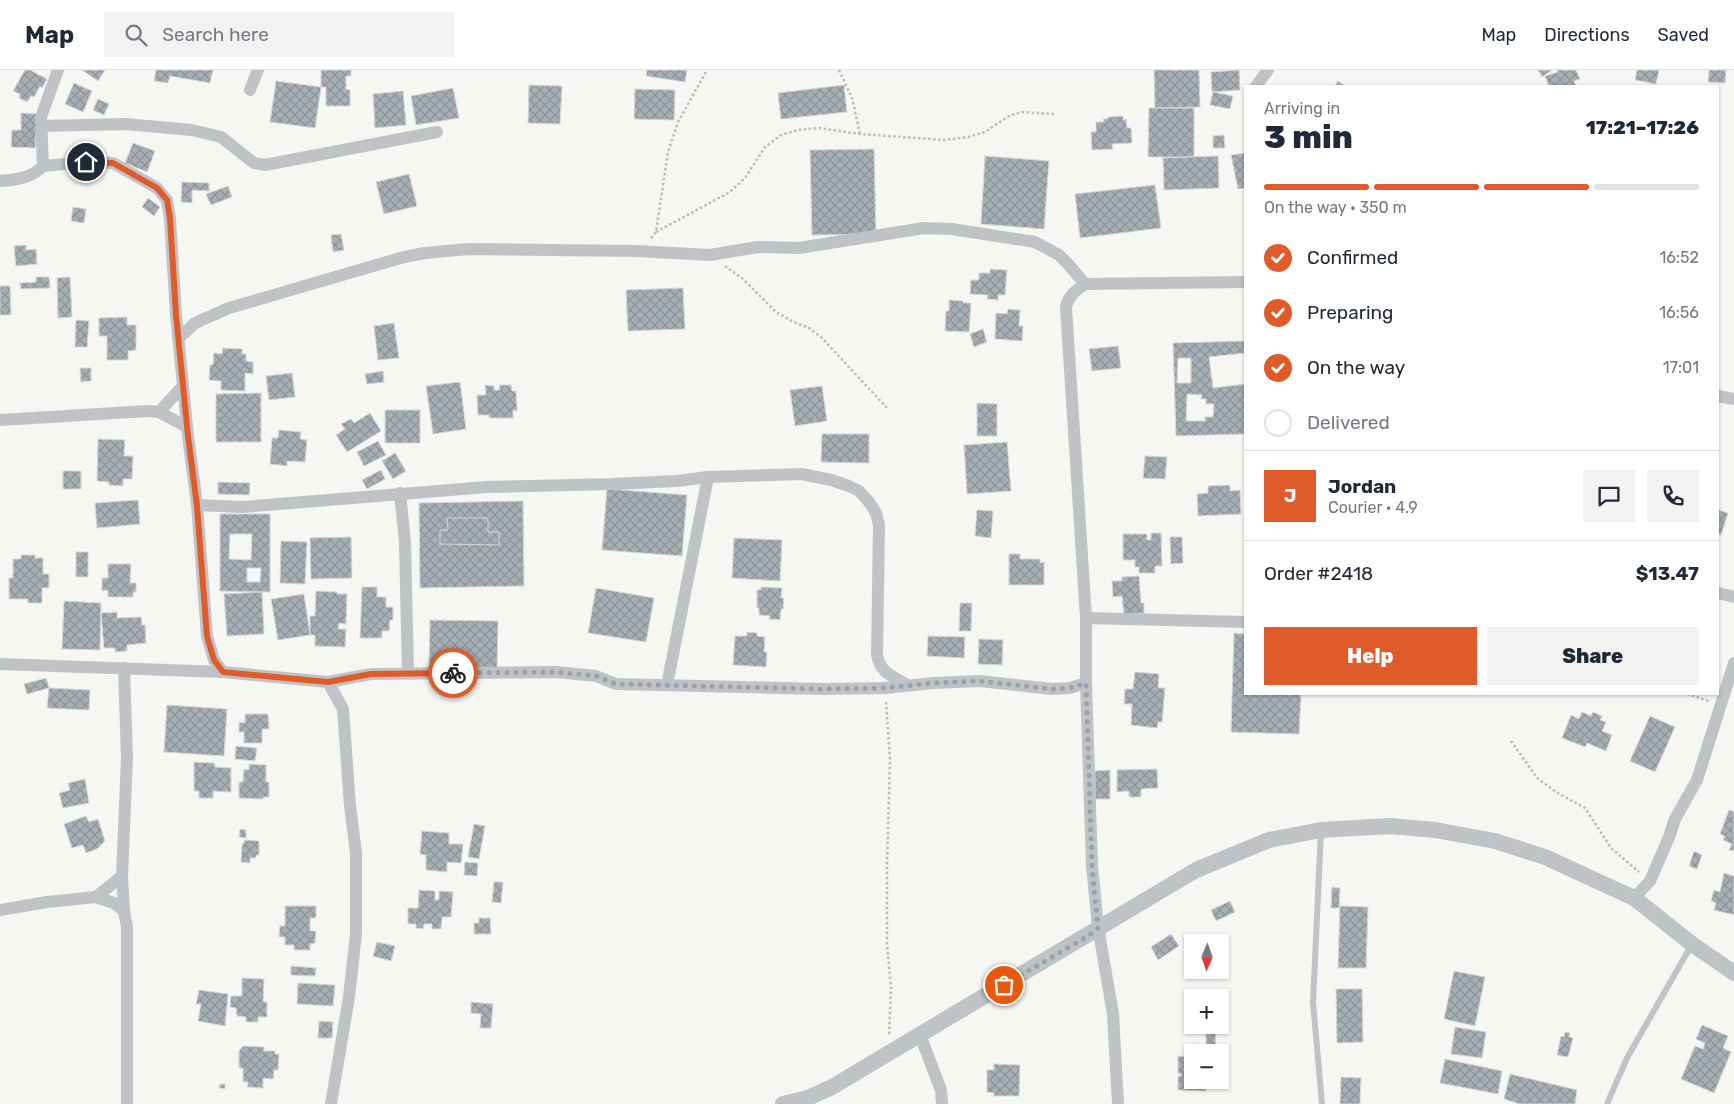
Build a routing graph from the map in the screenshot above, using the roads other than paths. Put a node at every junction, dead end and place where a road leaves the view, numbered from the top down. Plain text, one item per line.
1 (58, 70) edge
2 (258, 70) edge
3 (1268, 70) edge
4 (1257, 85) edge
5 (250, 90) dead end
6 (41, 126) junction
7 (437, 132) dead end
8 (43, 166) junction
9 (0, 180) edge
10 (1244, 282) edge
11 (1085, 284) junction
12 (178, 339) junction
13 (183, 386) junction
14 (1719, 396) edge
15 (1734, 398) edge
16 (159, 412) junction
17 (0, 420) edge
18 (187, 427) junction
19 (708, 477) junction
20 (400, 493) junction
21 (197, 506) junction
22 (1719, 593) edge
23 (1734, 597) edge
24 (1086, 618) junction
25 (1244, 622) edge
26 (1734, 663) edge
27 (0, 664) edge
28 (124, 668) junction
29 (223, 672) junction
30 (408, 673) junction
31 (328, 682) junction
32 (1086, 683) junction
33 (667, 685) junction
34 (907, 685) junction
35 (1321, 830) junction
36 (122, 876) junction
37 (96, 897) junction
38 (1634, 898) junction
39 (0, 910) edge
40 (124, 911) junction
41 (1098, 928) junction
42 (1692, 944) junction
43 (1734, 973) edge
44 (920, 1035) junction
45 (127, 1104) edge
46 (331, 1104) edge
47 (783, 1104) edge
48 (942, 1104) edge
49 (1118, 1104) edge
50 (1322, 1104) edge
51 (1607, 1104) edge

1 - 6 street
2 - 5 street
3 - 4 street
6 - 7 street
6 - 8 street
8 - 9 street
8 - 12 street
10 - 11 street
11 - 12 street
11 - 24 street
12 - 13 street
13 - 16 street
13 - 18 street
14 - 15 street
16 - 17 street
16 - 18 street
18 - 21 street
19 - 20 street
19 - 33 street
19 - 34 street
20 - 21 street
20 - 30 street
21 - 29 street
22 - 23 street
24 - 25 street
24 - 32 street
26 - 38 street
27 - 28 street
28 - 29 street
28 - 36 street
29 - 31 street
30 - 31 street
30 - 33 street
31 - 46 street
32 - 34 street
32 - 41 street
33 - 34 street
35 - 38 street
35 - 41 street
35 - 50 lane
36 - 37 street
36 - 40 street
37 - 39 street
37 - 40 street
38 - 42 street
40 - 45 street
41 - 44 street
41 - 49 street
42 - 43 street
42 - 51 lane
44 - 47 street
44 - 48 street

